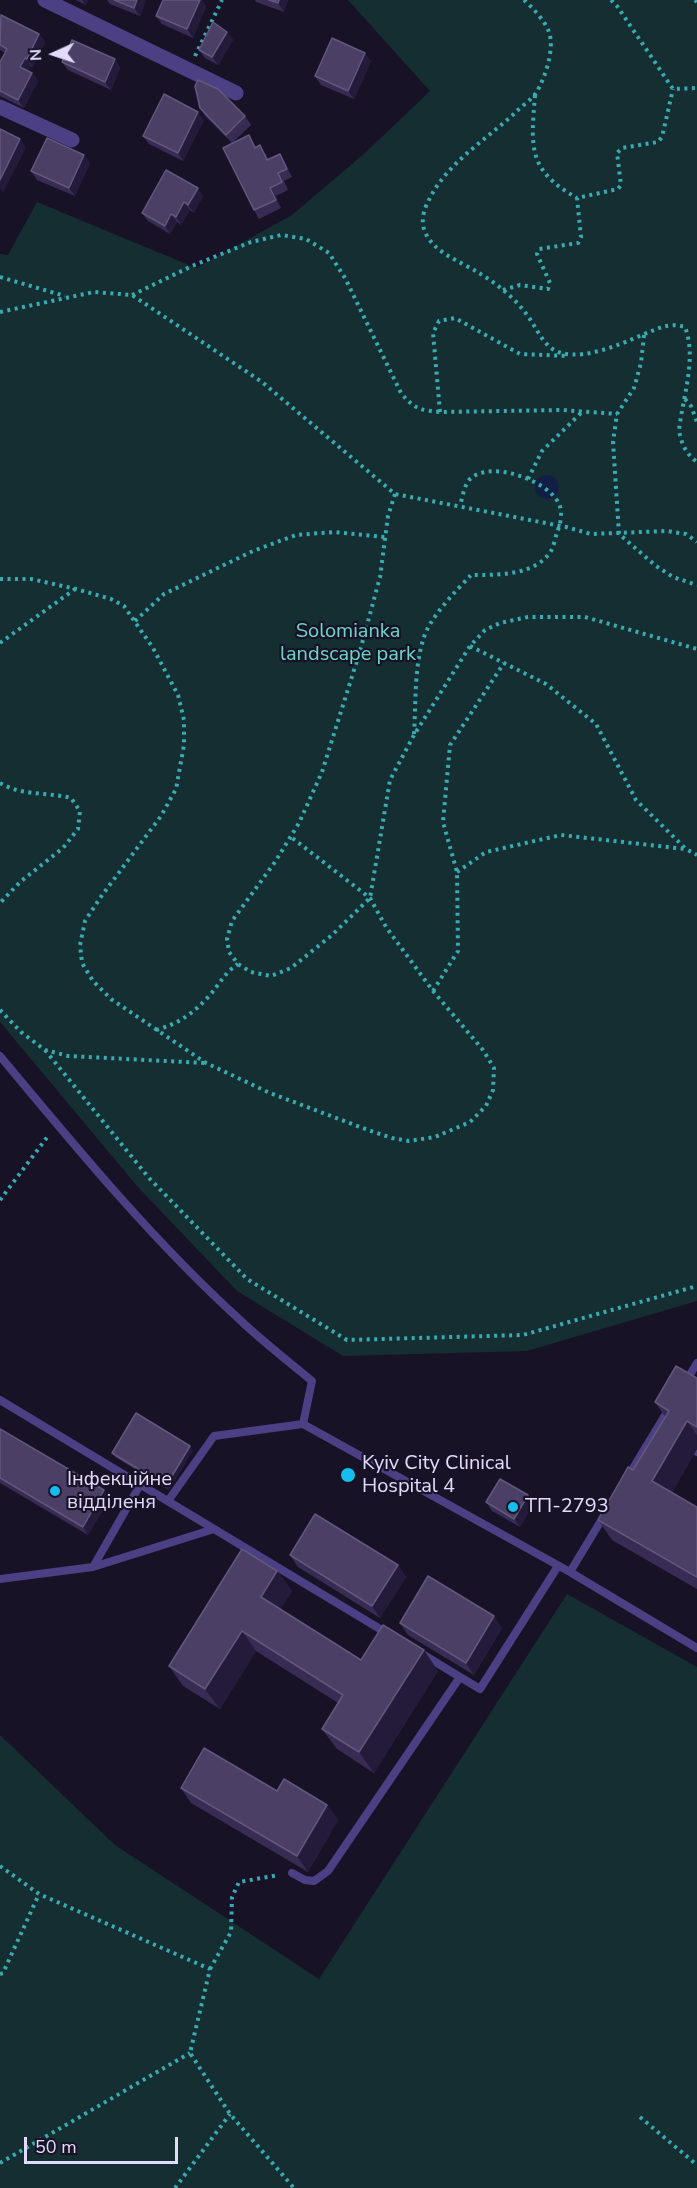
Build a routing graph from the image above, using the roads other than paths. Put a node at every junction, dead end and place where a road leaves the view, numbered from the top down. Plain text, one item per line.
1 (45, 0) edge
2 (236, 93) dead end
3 (0, 107) edge
4 (72, 140) dead end
5 (0, 1056) edge
6 (697, 1363) edge
7 (680, 1391) edge
8 (0, 1400) edge
9 (674, 1400) edge
10 (303, 1424) junction
11 (140, 1485) junction
12 (622, 1486) edge
13 (168, 1501) junction
14 (610, 1505) edge
15 (214, 1529) junction
16 (558, 1566) junction
17 (93, 1567) junction
18 (570, 1572) junction
19 (0, 1579) edge
20 (398, 1640) edge
21 (409, 1646) edge
22 (697, 1648) edge
23 (460, 1677) junction
24 (292, 1873) edge

1 - 2 street
3 - 4 street
5 - 10 lane
6 - 7 lane
8 - 11 lane
9 - 12 lane
10 - 13 lane
10 - 16 lane
11 - 13 lane
11 - 17 lane
13 - 15 lane
14 - 18 lane
15 - 17 lane
15 - 20 lane
16 - 18 lane
16 - 23 lane
17 - 19 lane
18 - 22 lane
21 - 23 lane
23 - 24 lane

